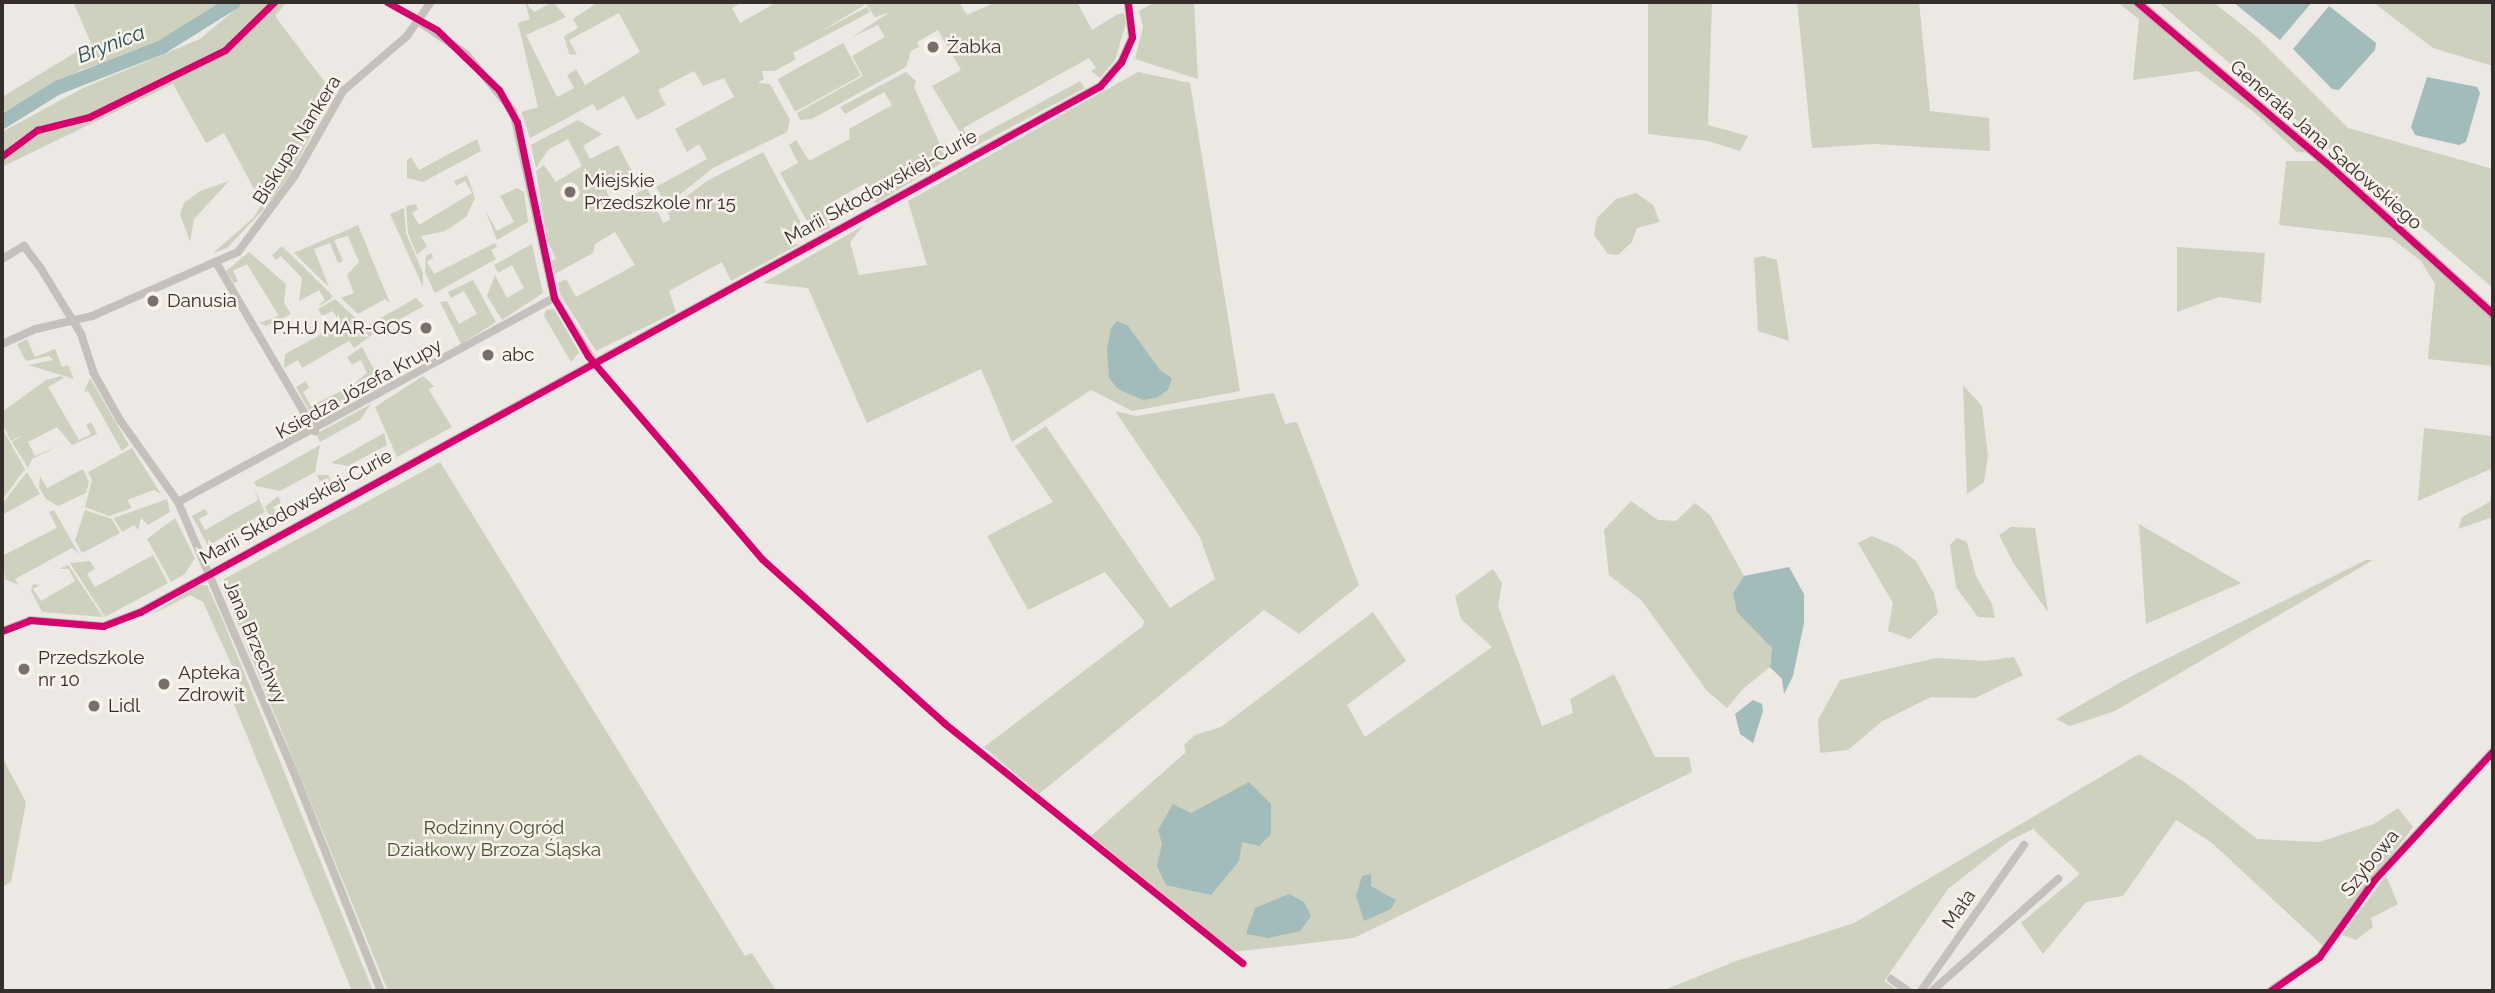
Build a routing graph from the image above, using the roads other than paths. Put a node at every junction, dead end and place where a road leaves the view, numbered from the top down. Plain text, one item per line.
1 (431, 2) edge
2 (1128, 2) edge
3 (2137, 2) edge
4 (418, 22) junction
5 (2, 259) edge
6 (216, 264) junction
7 (554, 298) junction
8 (2493, 314) edge
9 (71, 321) junction
10 (2, 344) edge
11 (594, 362) junction
12 (315, 431) junction
13 (178, 502) junction
14 (208, 573) junction
15 (2, 631) edge
16 (2493, 751) edge
17 (2024, 845) dead end
18 (2058, 879) dead end
19 (1891, 979) dead end
20 (381, 991) edge
21 (1908, 991) edge
22 (1921, 991) edge
23 (1932, 991) edge
24 (2270, 991) edge

1 - 4 street, Biskupa Nankera
2 - 11 street, Marii Skłodowskiej-Curie
3 - 8 street, Generała Jana Sadowskiego
4 - 6 street, Biskupa Nankera
4 - 7 street
5 - 9 street, Jana Brzechwy
6 - 9 street, Biskupa Nankera
6 - 12 street
7 - 11 street
7 - 12 street, Księdza Józefa Krupy
9 - 10 street, Biskupa Nankera
9 - 13 street, Jana Brzechwy
11 - 14 street, Marii Skłodowskiej-Curie
12 - 13 street, Księdza Józefa Krupy
13 - 14 street, Jana Brzechwy
14 - 15 street, Marii Skłodowskiej-Curie
14 - 20 street, Jana Brzechwy
16 - 24 street, Szybowa
17 - 22 street, Mała
18 - 23 street
19 - 21 street

